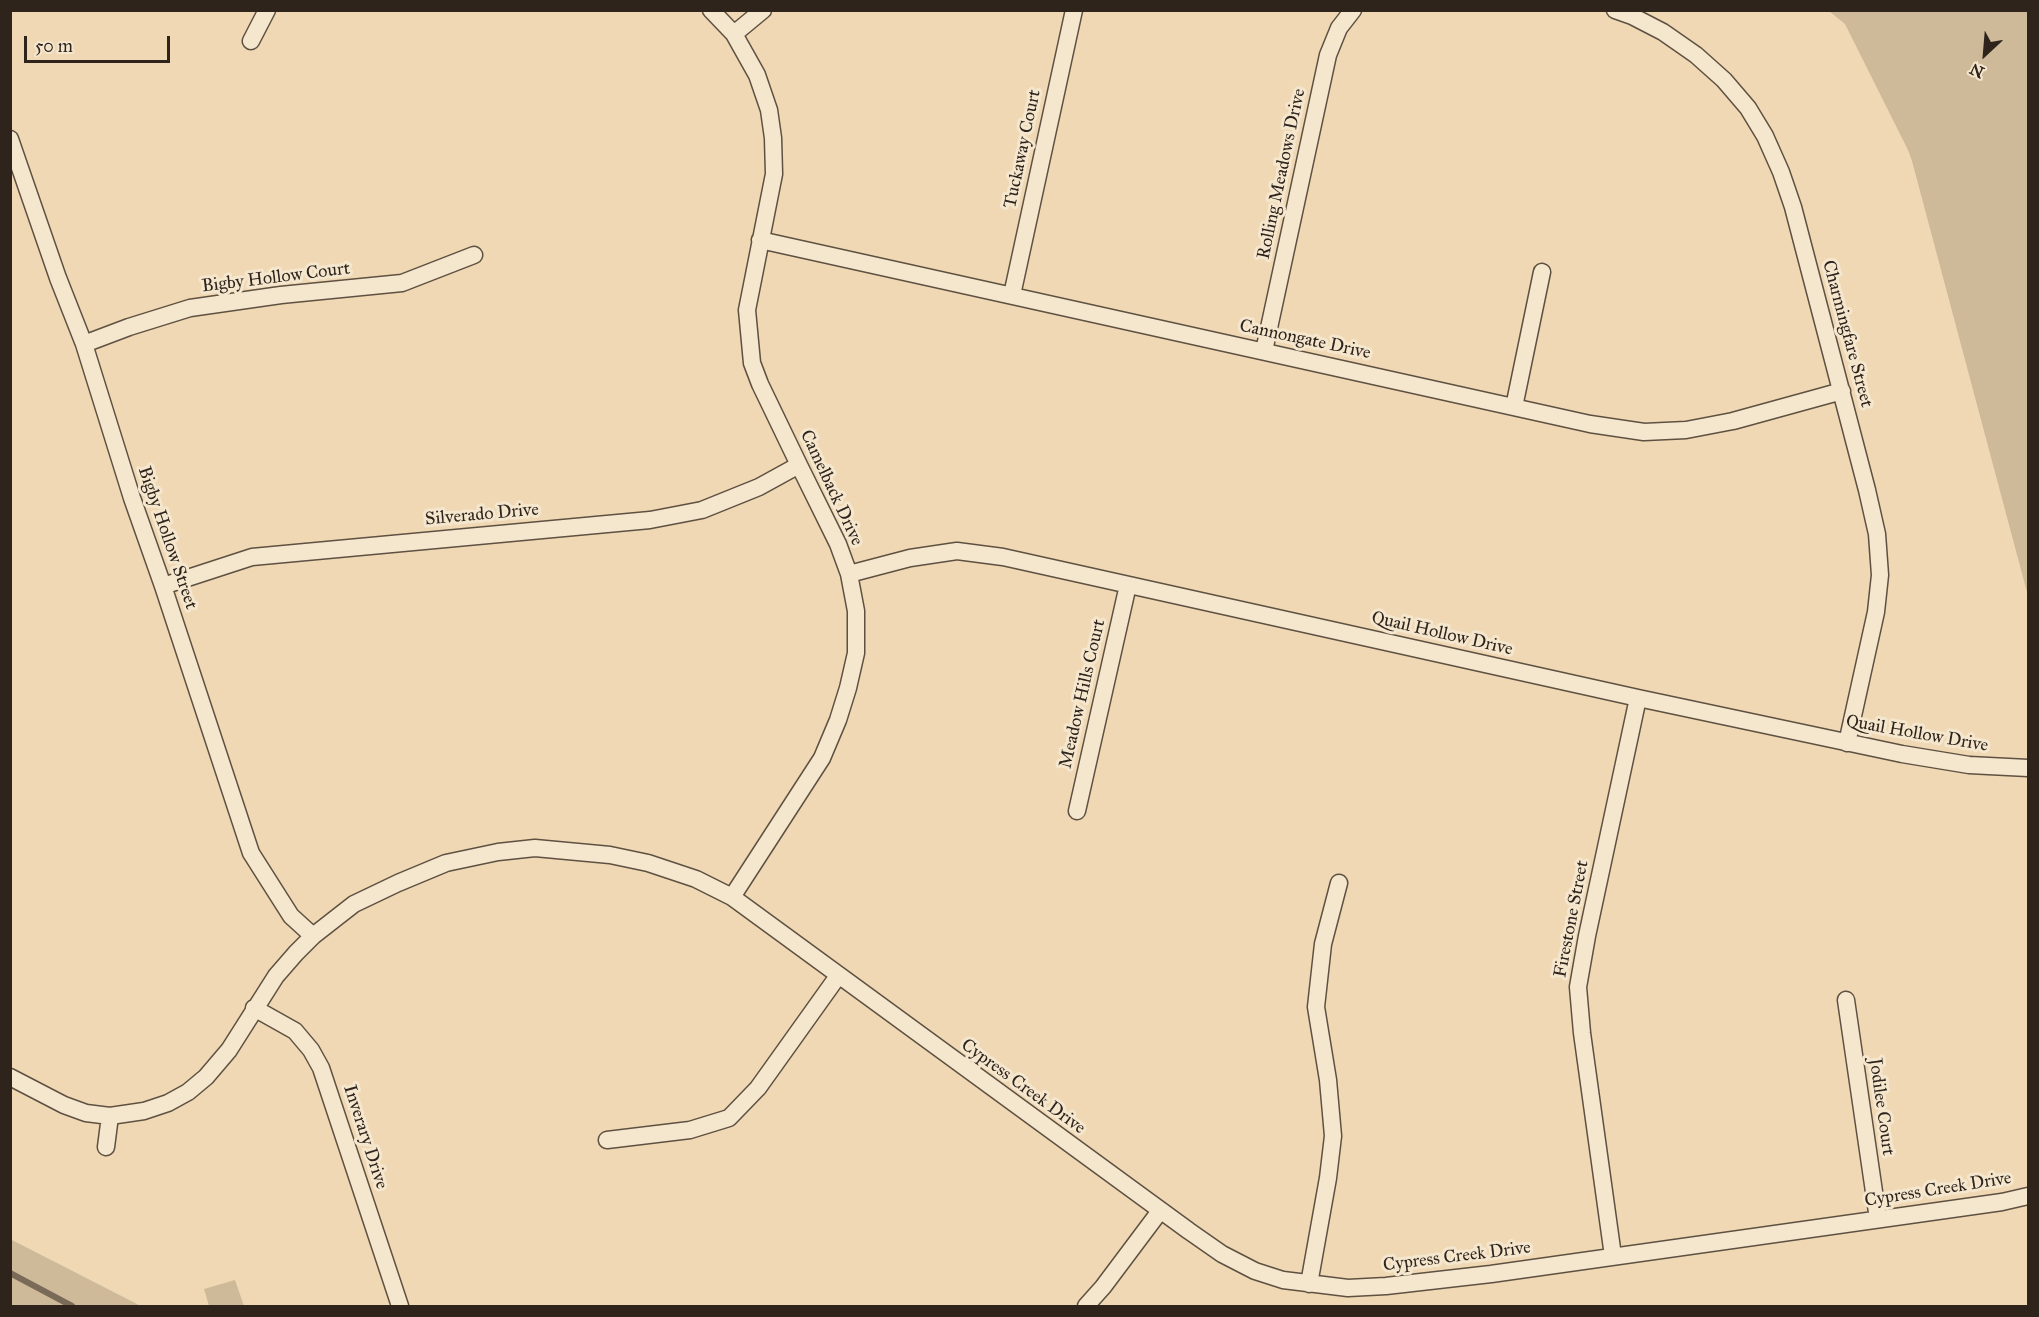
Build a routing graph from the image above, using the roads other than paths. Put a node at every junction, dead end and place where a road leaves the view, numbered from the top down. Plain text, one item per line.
1 (267, 10) edge
2 (711, 10) edge
3 (763, 10) edge
4 (1074, 10) edge
5 (1353, 10) edge
6 (1615, 10) edge
7 (734, 34) junction
8 (251, 40) dead end
9 (10, 139) edge
10 (760, 240) junction
11 (474, 255) dead end
12 (1542, 272) dead end
13 (1012, 295) junction
14 (84, 344) junction
15 (1264, 351) junction
16 (1842, 391) junction
17 (1514, 407) junction
18 (798, 465) junction
19 (849, 574) junction
20 (1128, 585) junction
21 (164, 586) junction
22 (1638, 698) junction
23 (1846, 743) junction
24 (2028, 768) edge
25 (1077, 811) dead end
26 (1339, 883) dead end
27 (732, 897) junction
28 (313, 936) junction
29 (838, 976) junction
30 (1846, 1000) dead end
31 (254, 1008) junction
32 (10, 1077) edge
33 (110, 1116) junction
34 (607, 1140) dead end
35 (106, 1147) dead end
36 (2028, 1196) edge
37 (1160, 1211) junction
38 (1878, 1219) junction
39 (1613, 1256) junction
40 (1309, 1284) junction
41 (400, 1306) edge
42 (1086, 1306) edge

1 - 8 street
2 - 7 street, Camelback Drive
3 - 7 street
4 - 13 street, Tuckaway Court
5 - 15 street, Rolling Meadows Drive
6 - 16 street, Charmingfare Street
7 - 10 street, Camelback Drive
9 - 14 street, Bigby Hollow Street
10 - 13 street, Cannongate Drive
10 - 18 street, Camelback Drive
11 - 14 street, Bigby Hollow Court
12 - 17 street
13 - 15 street, Cannongate Drive
14 - 21 street, Bigby Hollow Street
15 - 17 street, Cannongate Drive
16 - 17 street, Cannongate Drive
16 - 23 street, Charmingfare Street
18 - 19 street, Camelback Drive
18 - 21 street, Silverado Drive
19 - 20 street, Quail Hollow Drive
19 - 27 street, Camelback Drive
20 - 22 street, Quail Hollow Drive
20 - 25 street, Meadow Hills Court
21 - 28 street, Bigby Hollow Street
22 - 23 street, Quail Hollow Drive
22 - 39 street, Firestone Street
23 - 24 street, Quail Hollow Drive
26 - 40 street
27 - 28 street, Cypress Creek Drive
27 - 29 street, Cypress Creek Drive
28 - 31 street, Cypress Creek Drive
29 - 34 street
29 - 37 street, Cypress Creek Drive
30 - 38 street, Jodilee Court
31 - 33 street, Cypress Creek Drive
31 - 41 street, Inverary Drive
32 - 33 street, Cypress Creek Drive
33 - 35 street
36 - 38 street, Cypress Creek Drive
37 - 40 street, Cypress Creek Drive
37 - 42 street
38 - 39 street, Cypress Creek Drive
39 - 40 street, Cypress Creek Drive

